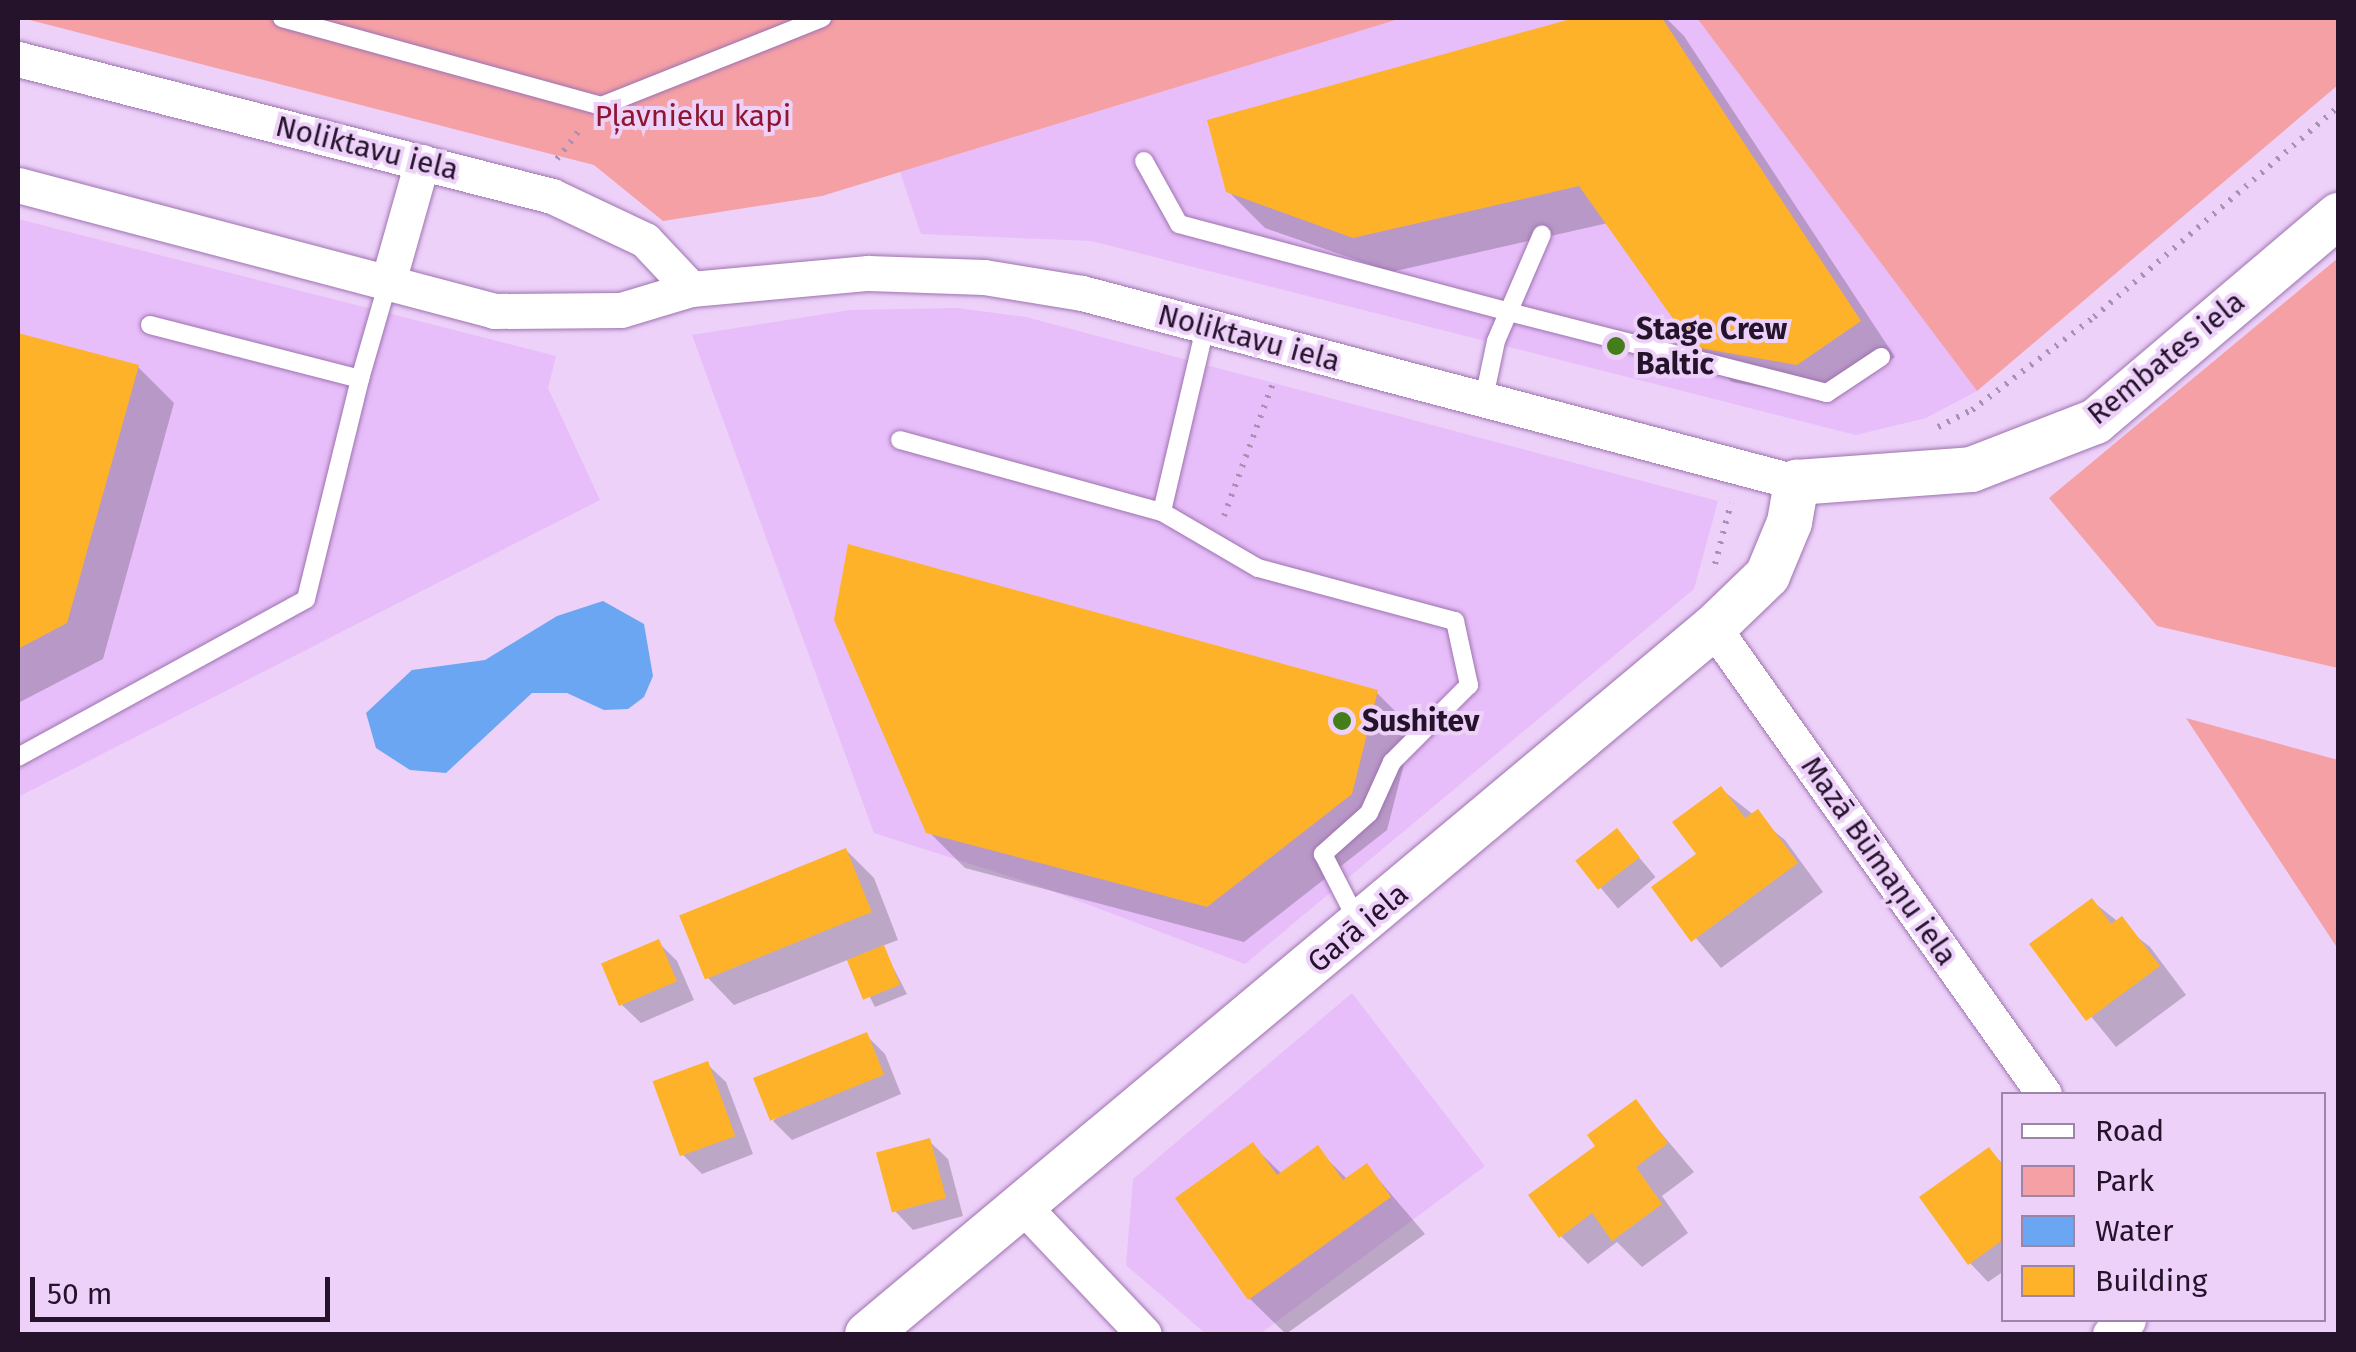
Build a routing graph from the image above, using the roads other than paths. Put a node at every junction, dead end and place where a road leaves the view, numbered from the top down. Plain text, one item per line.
1 (282, 18) edge
2 (822, 18) edge
3 (18, 58) edge
4 (1144, 161) dead end
5 (422, 162) junction
6 (18, 186) edge
7 (2338, 215) edge
8 (1542, 234) dead end
9 (388, 282) junction
10 (692, 289) junction
11 (1509, 312) junction
12 (150, 325) dead end
13 (1206, 328) junction
14 (1881, 357) dead end
15 (360, 379) junction
16 (1484, 398) junction
17 (900, 440) dead end
18 (1796, 482) junction
19 (1162, 512) junction
20 (1714, 627) junction
21 (18, 757) edge
22 (1361, 926) junction
23 (2043, 1092) edge
24 (1020, 1203) junction
25 (868, 1334) edge
26 (1144, 1334) edge

1 - 2 lane
3 - 5 street, Noliktavu iela
4 - 11 lane
5 - 9 street
5 - 10 street, Noliktavu iela
6 - 9 street, Noliktavu iela
7 - 18 street, Rembates iela
8 - 11 lane
9 - 10 street, Noliktavu iela
9 - 15 lane
10 - 13 street, Noliktavu iela
11 - 14 lane
11 - 16 lane
12 - 15 lane
13 - 16 street, Noliktavu iela
13 - 19 lane
15 - 21 lane
16 - 18 street, Noliktavu iela
17 - 19 lane
18 - 20 street, Garā iela
19 - 22 lane
20 - 22 street, Garā iela
20 - 23 street, Mazā Būmaņu iela
22 - 24 street, Garā iela
24 - 25 street, Garā iela
24 - 26 street

